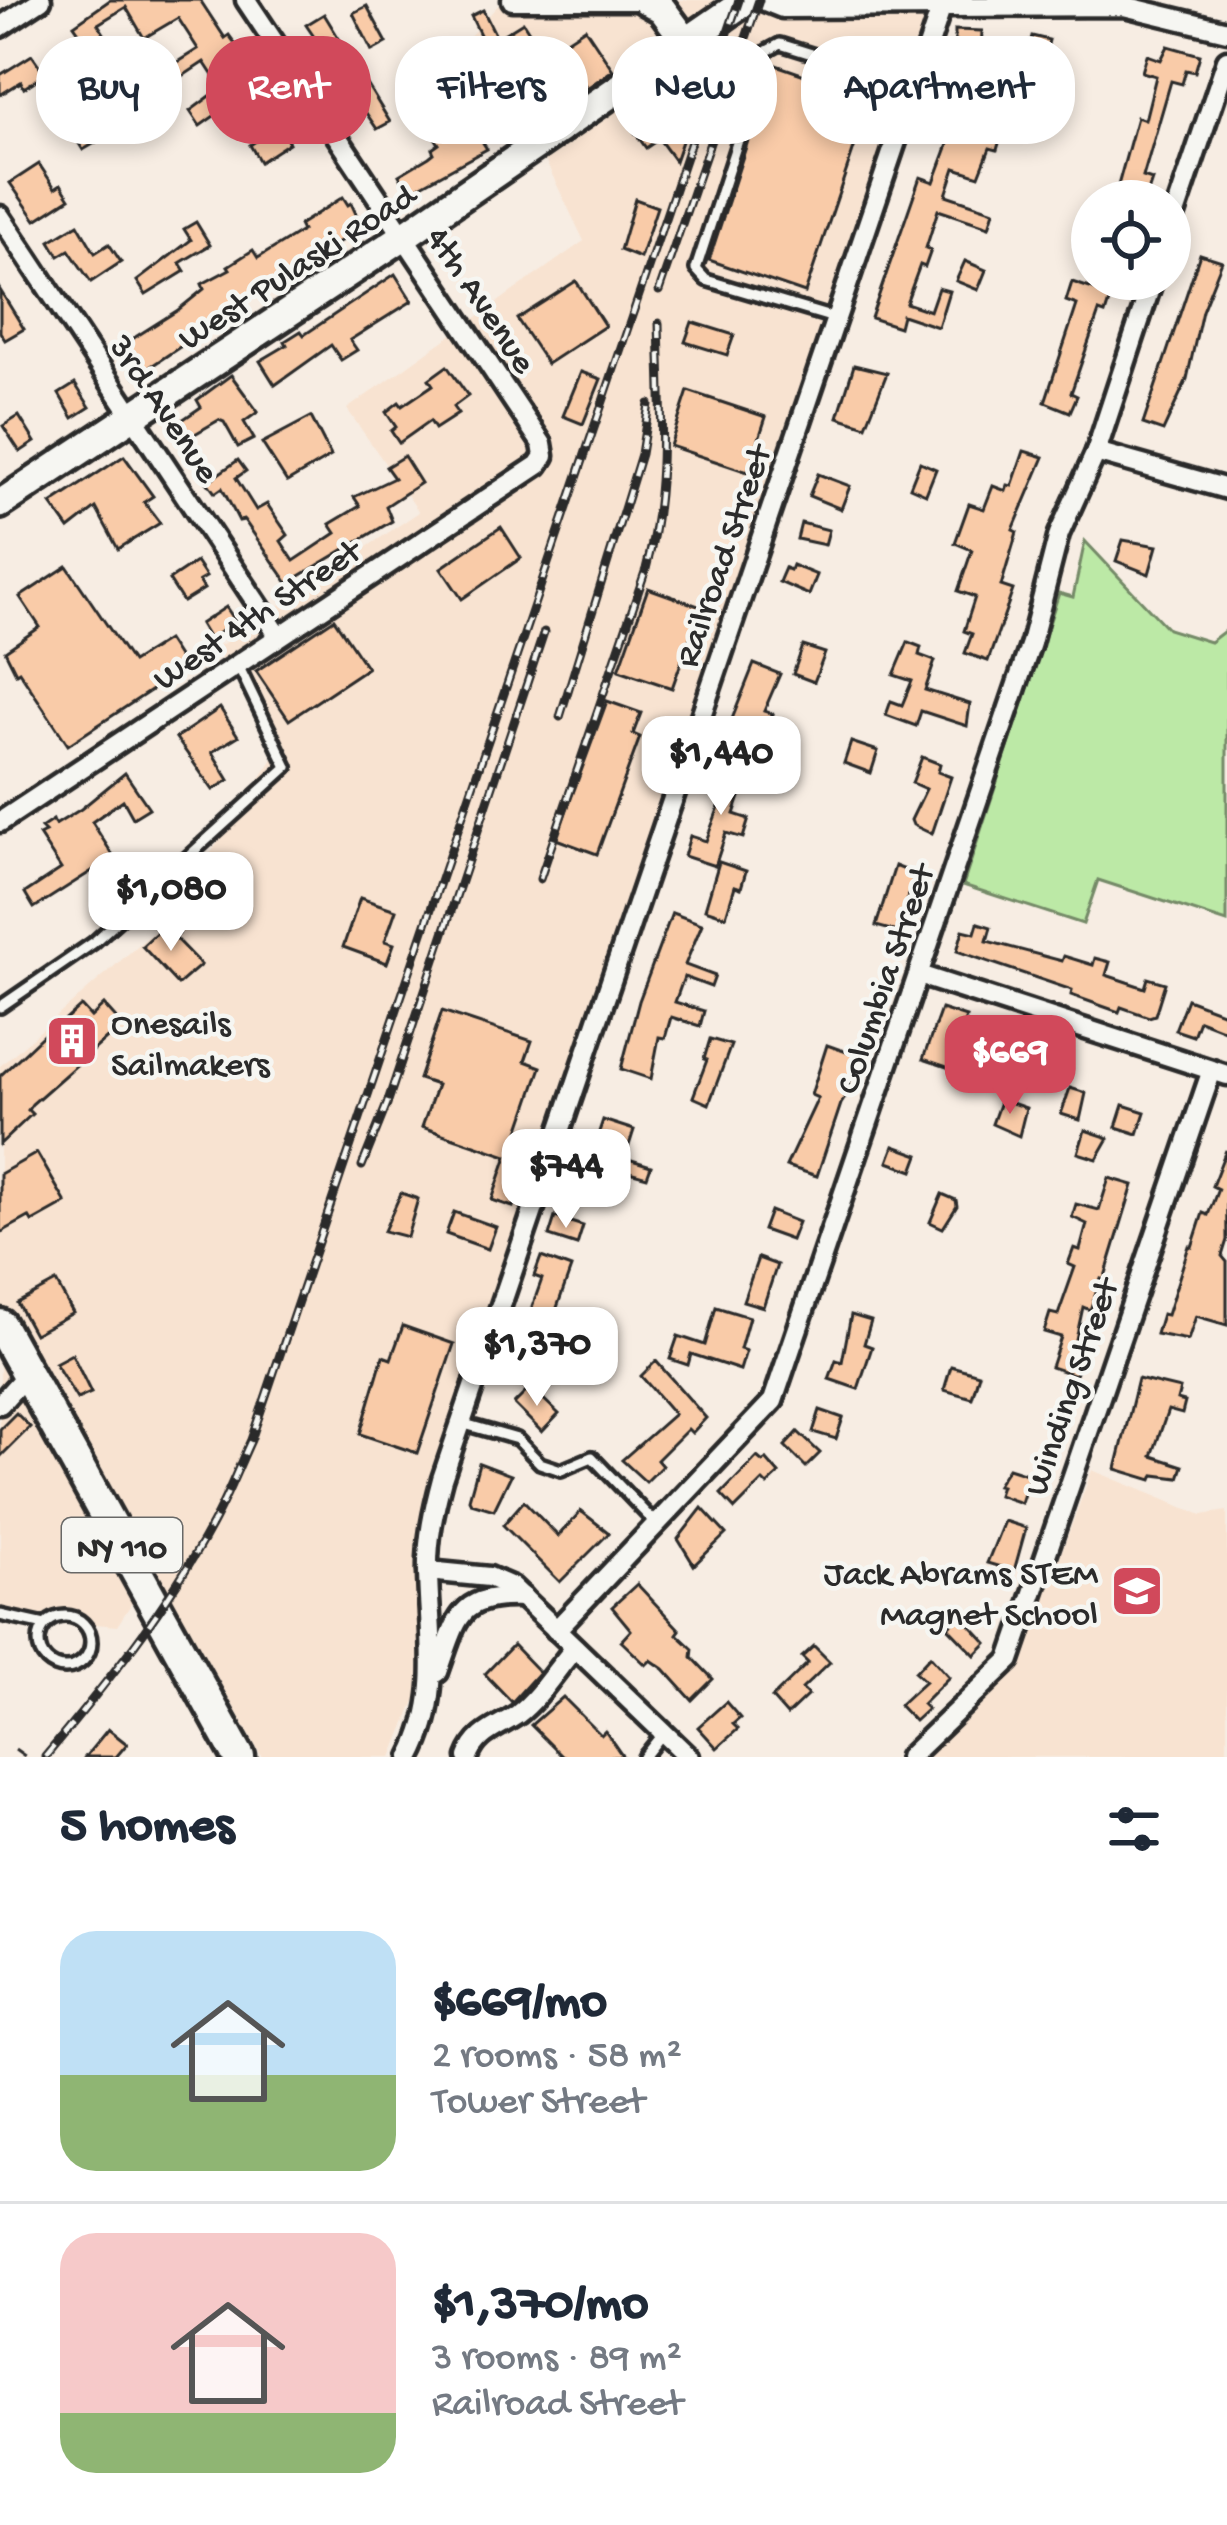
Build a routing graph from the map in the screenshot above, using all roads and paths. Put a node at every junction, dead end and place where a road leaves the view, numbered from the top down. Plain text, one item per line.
1 (40, 0) edge
2 (246, 0) edge
3 (512, 0) edge
4 (646, 0) edge
5 (747, 0) edge
6 (762, 0) edge
7 (943, 3) edge
8 (0, 27) edge
9 (1227, 31) edge
10 (682, 36) edge
11 (697, 36) edge
12 (931, 36) edge
13 (801, 51) edge
14 (1227, 60) edge
15 (612, 94) edge
16 (894, 144) edge
17 (1187, 180) edge
18 (0, 216) edge
19 (404, 236) junction
20 (1146, 300) edge
21 (835, 318) junction
22 (133, 415) junction
23 (1096, 452) junction
24 (544, 455) joint
25 (1227, 489) edge
26 (0, 504) edge
27 (278, 635) junction
28 (237, 663) junction
29 (0, 822) edge
30 (919, 975) junction
31 (0, 1007) edge
32 (1220, 1072) edge
33 (1, 1328) edge
34 (26, 1376) junction
35 (0, 1403) edge
36 (461, 1423) junction
37 (657, 1525) junction
38 (428, 1571) junction
39 (524, 1597) junction
40 (0, 1615) edge
41 (45, 1625) junction
42 (556, 1630) junction
43 (575, 1648) junction
44 (433, 1688) junction
45 (663, 1732) junction
46 (16, 1749) dead end
47 (26, 1757) edge
48 (239, 1757) edge
49 (411, 1757) edge
50 (468, 1757) edge
51 (644, 1757) edge
52 (688, 1757) edge
53 (909, 1757) edge

1 - 8 street
2 - 19 street, 4th Avenue
3 - 4 street
4 - 10 main road
5 - 11 main road, West Pulaski Road
6 - 7 street
7 - 9 street
7 - 12 street, Railroad Street
13 - 21 lane
14 - 17 street
15 - 19 main road, West Pulaski Road
16 - 21 street, Railroad Street
18 - 22 street, 3rd Avenue
19 - 22 main road, West Pulaski Road
19 - 24 street, 4th Avenue
20 - 23 street, Columbia Street
21 - 36 street, Railroad Street
22 - 26 main road, West Pulaski Road
22 - 27 street, 3rd Avenue
23 - 25 street
23 - 30 street, Columbia Street
24 - 27 street, West 4th Street
27 - 28 street, West 4th Street
28 - 29 street, West 4th Street
28 - 31 lane
30 - 32 street
30 - 37 street, Columbia Street
32 - 53 street, Winding Street
33 - 34 main road, NY 110
34 - 35 street
34 - 48 main road, NY 110
36 - 37 lane
36 - 38 street, Railroad Street
37 - 42 street, Columbia Street
38 - 39 street
38 - 44 street, Railroad Street
39 - 42 street
39 - 44 street, Railroad Street
40 - 41 lane
41 - 41 lane
42 - 43 street
43 - 45 street
43 - 50 street
44 - 49 street, Railroad Street
45 - 51 lane
45 - 52 street
46 - 47 path

